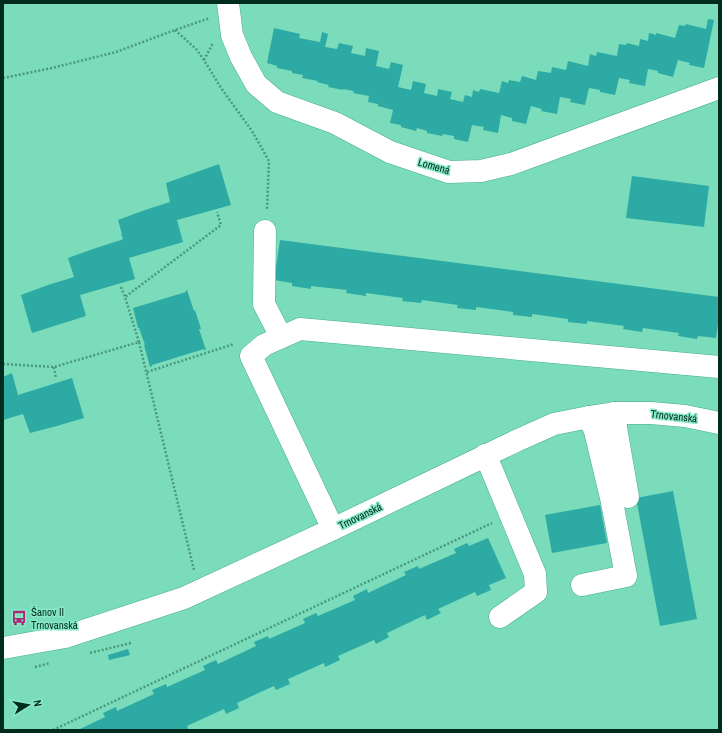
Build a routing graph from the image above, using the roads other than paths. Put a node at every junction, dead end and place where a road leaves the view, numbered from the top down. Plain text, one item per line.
1 (228, 8) edge
2 (719, 88) edge
3 (265, 231) road end
4 (280, 338) junction
5 (719, 367) edge
6 (615, 413) junction
7 (589, 417) junction
8 (719, 423) edge
9 (485, 456) junction
10 (628, 497) dead end
11 (333, 529) junction
12 (582, 585) dead end
13 (500, 617) dead end
14 (3, 648) edge

1 - 2 street, Lomená
3 - 4 street
4 - 5 street
4 - 11 street
6 - 7 street, Trnovanská
6 - 8 street, Trnovanská
6 - 10 street
7 - 9 street, Trnovanská
7 - 12 street
9 - 11 street, Trnovanská
9 - 13 street
11 - 14 street, Trnovanská

